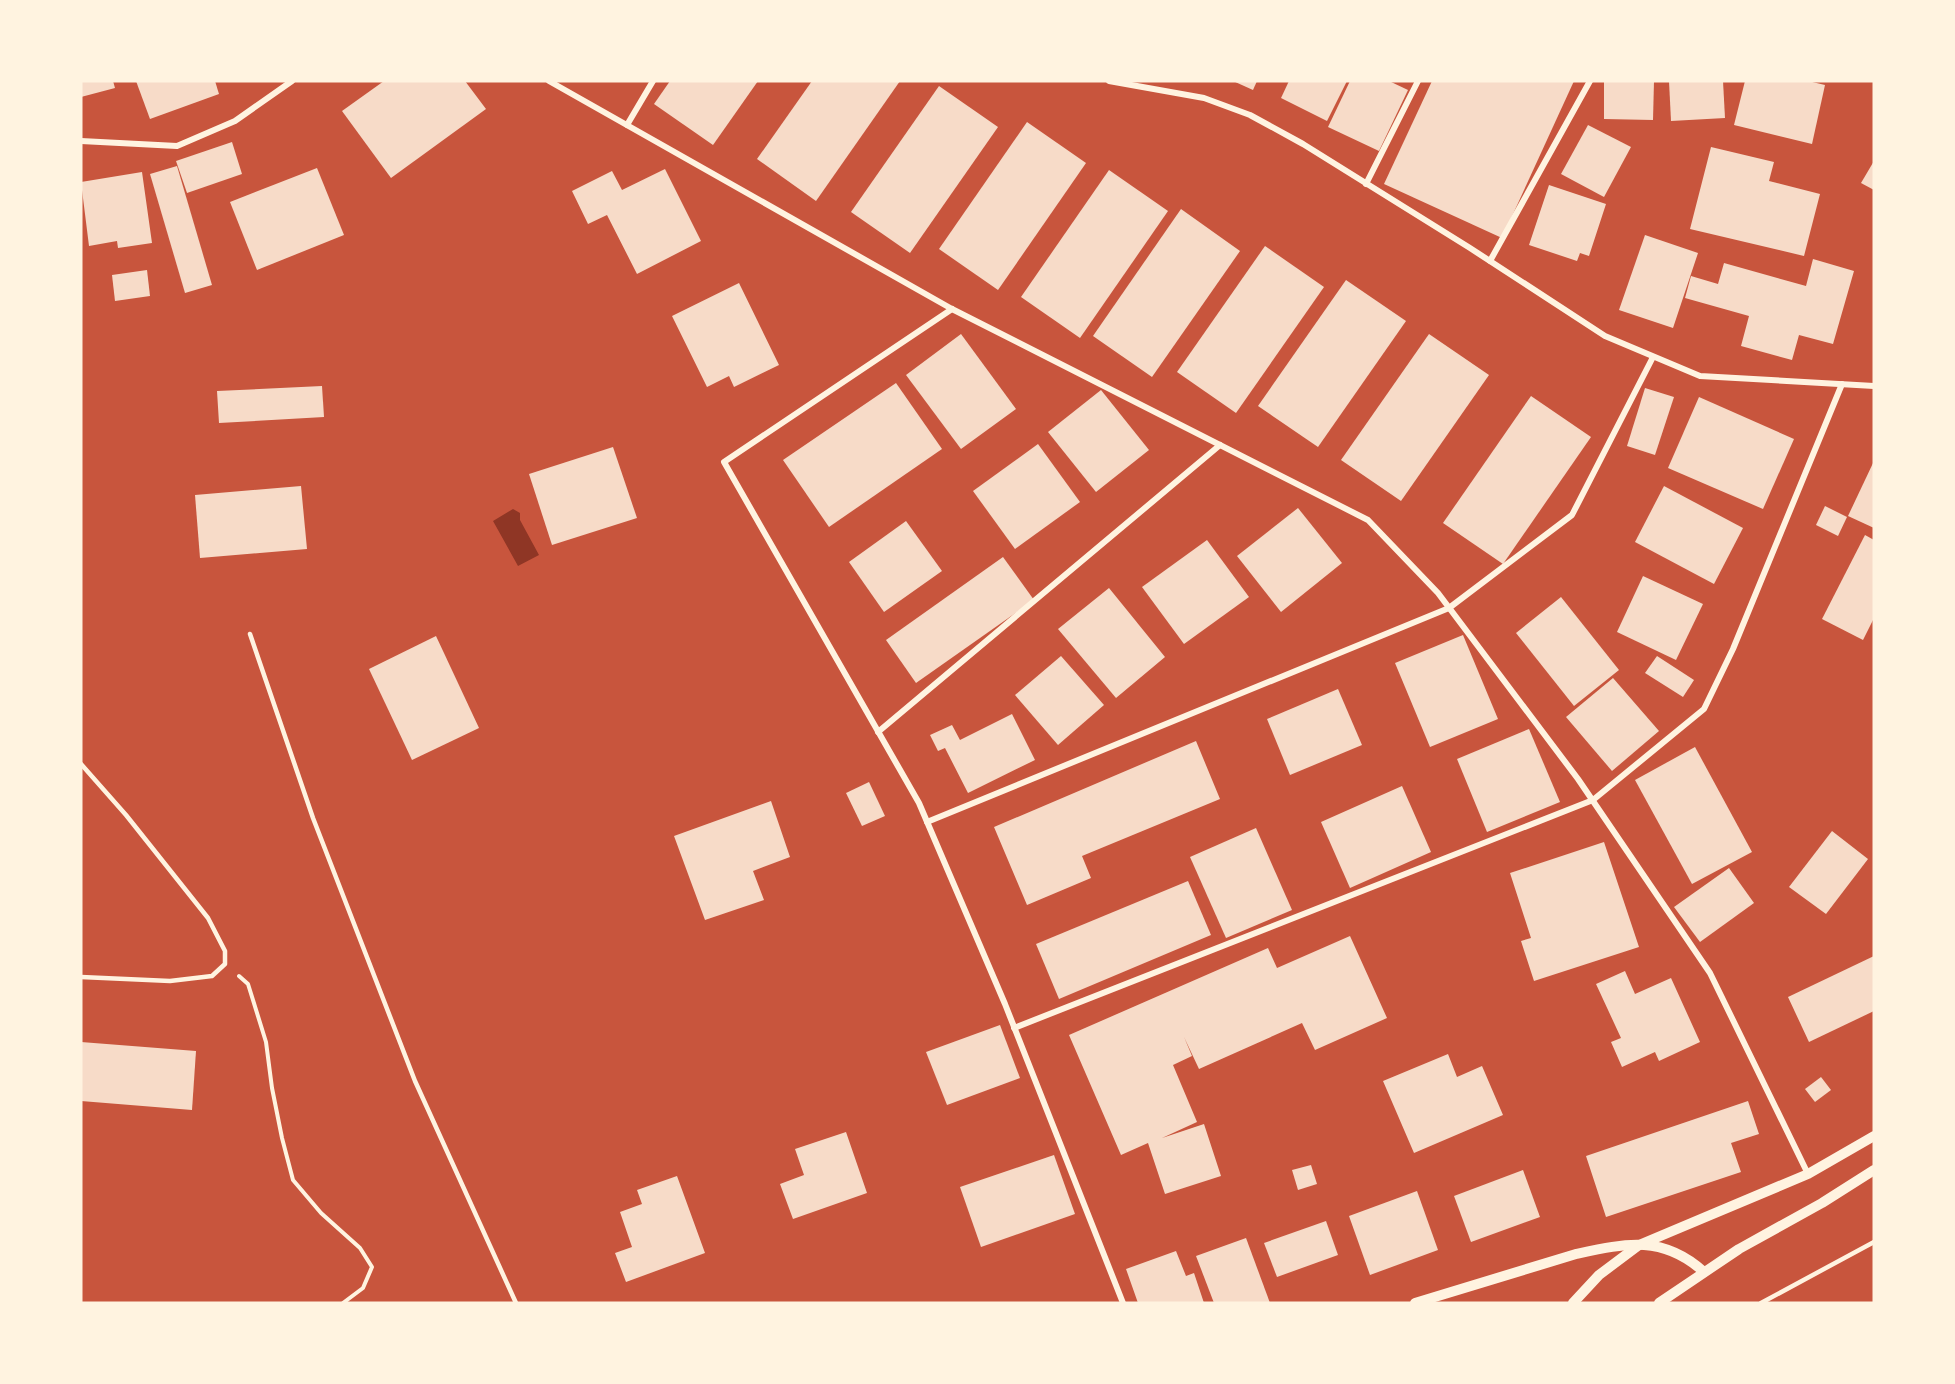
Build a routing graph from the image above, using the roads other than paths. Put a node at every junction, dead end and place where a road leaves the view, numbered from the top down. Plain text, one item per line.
1 (292, 81) edge
2 (549, 81) edge
3 (654, 81) edge
4 (1109, 81) edge
5 (1418, 81) edge
6 (1590, 81) edge
7 (627, 125) junction
8 (81, 141) edge
9 (1366, 184) junction
10 (1490, 261) junction
11 (952, 309) junction
12 (1653, 357) junction
13 (1842, 384) junction
14 (1874, 386) edge
15 (1220, 445) junction
16 (1449, 608) junction
17 (250, 634) dead end
18 (878, 732) junction
19 (81, 764) edge
20 (1593, 800) junction
21 (927, 822) junction
22 (81, 977) edge
23 (1014, 1028) junction
24 (1874, 1136) edge
25 (1874, 1170) edge
26 (1808, 1174) junction
27 (1874, 1242) edge
28 (1639, 1245) junction
29 (1704, 1272) junction
30 (1661, 1302) edge
31 (516, 1303) edge
32 (1123, 1303) edge
33 (1415, 1303) edge
34 (1566, 1303) edge
35 (1574, 1303) edge
36 (1761, 1303) edge

1 - 8 street
2 - 7 street
3 - 7 street
4 - 9 street
5 - 9 street
6 - 10 street
7 - 11 street
9 - 10 street
10 - 12 street
11 - 15 street
11 - 18 street
12 - 13 street
12 - 16 street
13 - 14 street
13 - 20 street
15 - 16 street
15 - 18 street
16 - 20 street
16 - 21 street
17 - 31 lane
18 - 21 street
19 - 22 lane
20 - 23 street
20 - 26 street
21 - 23 street
23 - 32 street
24 - 26 street
25 - 29 street
26 - 28 street
27 - 36 lane
28 - 29 street
28 - 33 street
28 - 35 street
29 - 30 street
34 - 35 street

